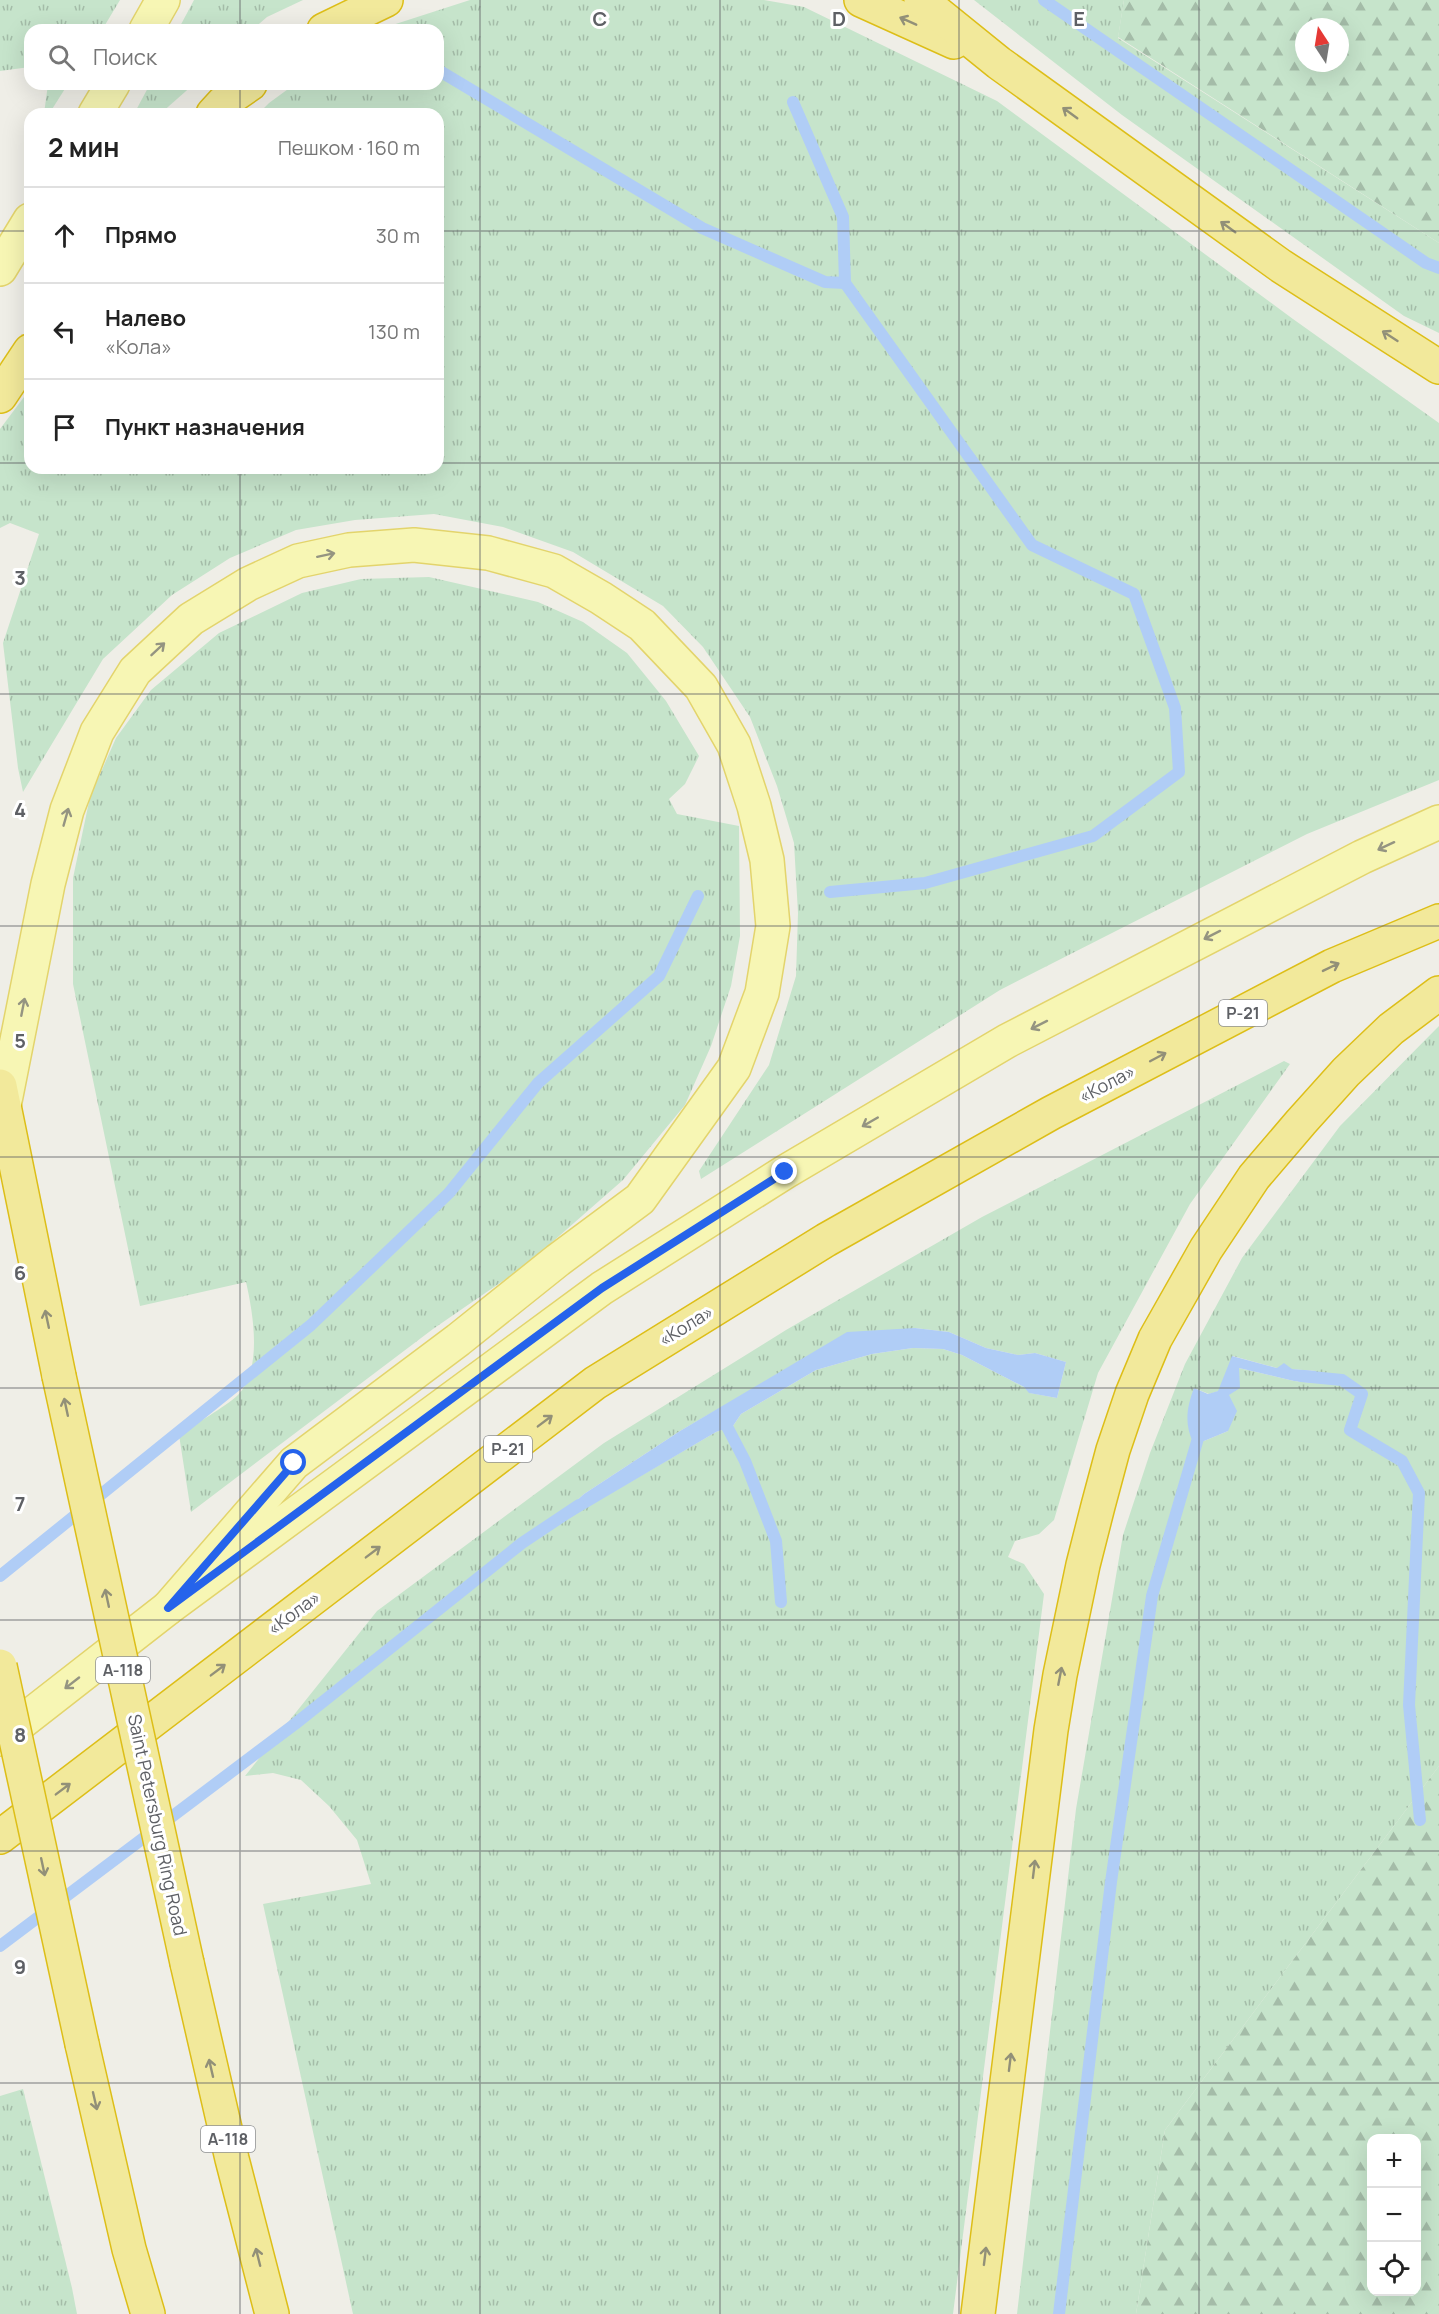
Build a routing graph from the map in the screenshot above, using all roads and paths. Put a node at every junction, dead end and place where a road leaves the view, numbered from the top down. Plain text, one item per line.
1 (163, 0) edge
2 (386, 0) edge
3 (861, 0) edge
4 (921, 0) edge
5 (149, 24) edge
6 (336, 24) edge
7 (999, 63) junction
8 (109, 90) edge
9 (241, 90) edge
10 (99, 108) edge
11 (218, 108) edge
12 (24, 230) edge
13 (0, 269) edge
14 (24, 360) edge
15 (1439, 368) edge
16 (0, 396) edge
17 (1439, 822) edge
18 (1439, 921) edge
19 (1439, 993) edge
20 (2, 1096) edge
21 (168, 1608) junction
22 (0, 1666) edge
23 (0, 1739) edge
24 (0, 1837) edge
25 (129, 2249) junction
26 (136, 2314) edge
27 (148, 2314) edge
28 (272, 2314) edge
29 (978, 2314) edge

1 - 5 main road
2 - 6 highway
7 -> 3 highway
4 - 7 highway
15 -> 7 highway
8 - 10 main road
9 - 11 highway
12 - 13 main road
14 - 16 highway
17 -> 21 main road
24 -> 18 highway, «Кола» / Р-21
29 -> 19 highway
20 -> 21 main road
28 -> 20 highway, Saint Petersburg Ring Road / А-118, bridge
21 -> 23 main road
22 -> 25 highway, bridge
25 - 26 highway
25 - 27 highway

